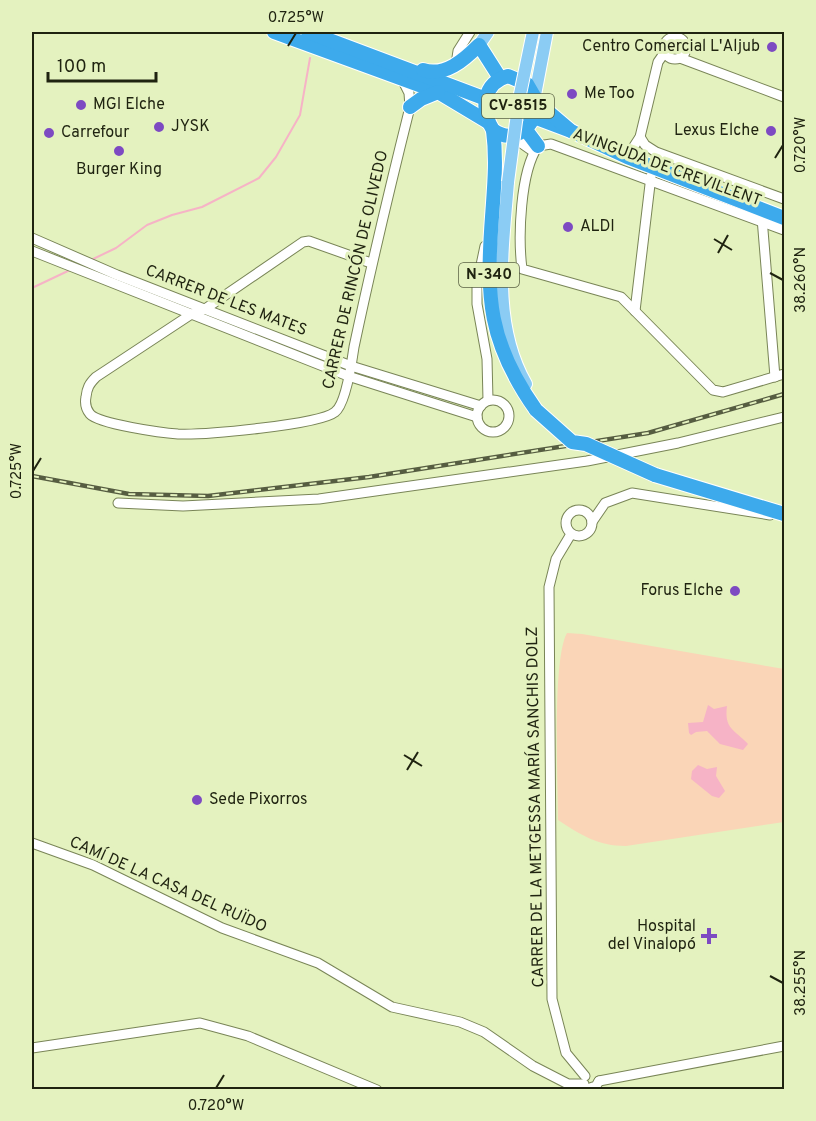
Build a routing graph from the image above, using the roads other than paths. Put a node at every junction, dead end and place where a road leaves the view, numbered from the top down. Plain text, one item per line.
1 (274, 32) edge
2 (308, 32) edge
3 (470, 32) edge
4 (488, 32) edge
5 (533, 32) edge
6 (547, 32) edge
7 (479, 45) junction
8 (686, 47) junction
9 (353, 55) junction
10 (672, 56) junction
11 (383, 59) junction
12 (703, 65) junction
13 (449, 67) junction
14 (500, 78) junction
15 (402, 79) junction
16 (438, 92) junction
17 (485, 97) junction
18 (784, 97) edge
19 (536, 105) junction
20 (410, 107) junction
21 (490, 126) junction
22 (526, 130) junction
23 (511, 136) junction
24 (640, 137) junction
25 (536, 149) junction
26 (627, 157) junction
27 (651, 173) junction
28 (784, 199) edge
29 (763, 215) junction
30 (492, 217) junction
31 (784, 218) edge
32 (784, 230) edge
33 (32, 238) edge
34 (32, 251) edge
35 (371, 263) junction
36 (638, 288) junction
37 (621, 297) junction
38 (205, 309) junction
39 (635, 311) junction
40 (190, 315) junction
41 (351, 366) junction
42 (780, 375) edge
43 (348, 376) junction
44 (484, 403) junction
45 (536, 406) junction
46 (477, 417) junction
47 (784, 417) edge
48 (118, 503) dead end
49 (784, 514) edge
50 (592, 522) junction
51 (572, 534) junction
52 (32, 843) edge
53 (784, 1046) edge
54 (32, 1048) edge
55 (599, 1081) junction
56 (588, 1084) edge
57 (377, 1089) edge

1 - 9 highway
2 - 9 highway
3 - 7 street
3 - 13 street
4 - 7 main road
5 - 45 main road, CV-8515, bridge
6 - 19 main road, CV-8515
7 - 13 highway
7 - 14 highway
8 - 10 street
8 - 10 street
8 - 12 street
9 - 11 highway
9 - 15 highway
10 - 12 street
10 - 24 street
11 - 13 highway
11 - 17 highway
12 - 18 street
14 - 17 highway
14 - 19 highway, AVINGUDA DE CREVILLENT
15 - 16 highway
15 - 20 street, CARRER DE RINCÓN DE OLIVEDO
16 - 20 highway
16 - 21 highway
17 - 19 highway
17 - 21 highway
19 - 22 highway
19 - 26 highway, AVINGUDA DE CREVILLENT
20 - 35 street, CARRER DE RINCÓN DE OLIVEDO
21 - 23 highway
21 - 30 highway, N-340
22 - 23 highway
22 - 25 highway
23 - 25 street
24 - 26 street
24 - 28 street, AVINGUDA DE CREVILLENT
25 - 27 street, AVINGUDA DE CREVILLENT
25 - 37 street
26 - 27 highway, AVINGUDA DE CREVILLENT
27 - 29 highway, AVINGUDA DE CREVILLENT
27 - 36 street
29 - 31 highway, AVINGUDA DE CREVILLENT
29 - 32 street, AVINGUDA DE CREVILLENT
29 - 42 street
30 - 44 street
30 - 45 highway, N-340
33 - 38 street, CARRER DE LES MATES
34 - 40 street, CARRER DE LES MATES
35 - 38 street
35 - 41 street, CARRER DE RINCÓN DE OLIVEDO
36 - 37 street
36 - 39 street
37 - 39 street
38 - 40 street
38 - 41 street, CARRER DE LES MATES
39 - 42 street
40 - 43 street, CARRER DE LES MATES
40 - 43 street, CARRER DE RINCÓN DE OLIVEDO
41 - 43 street, CARRER DE RINCÓN DE OLIVEDO
41 - 44 street, CARRER DE LES MATES
43 - 46 street, CARRER DE LES MATES
44 - 46 street
44 - 46 street
45 - 49 highway, N-340, bridge
47 - 48 street
49 - 50 street
50 - 51 street
50 - 51 street
51 - 56 street, CARRER DE LA METGESSA MARÍA SANCHIS DOLZ
52 - 56 street, CAMÍ DE LA CASA DEL RUÏDO
53 - 55 street
54 - 57 street
55 - 56 street
55 - 56 street, CAMÍ DE LA CASA DEL RUÏDO

